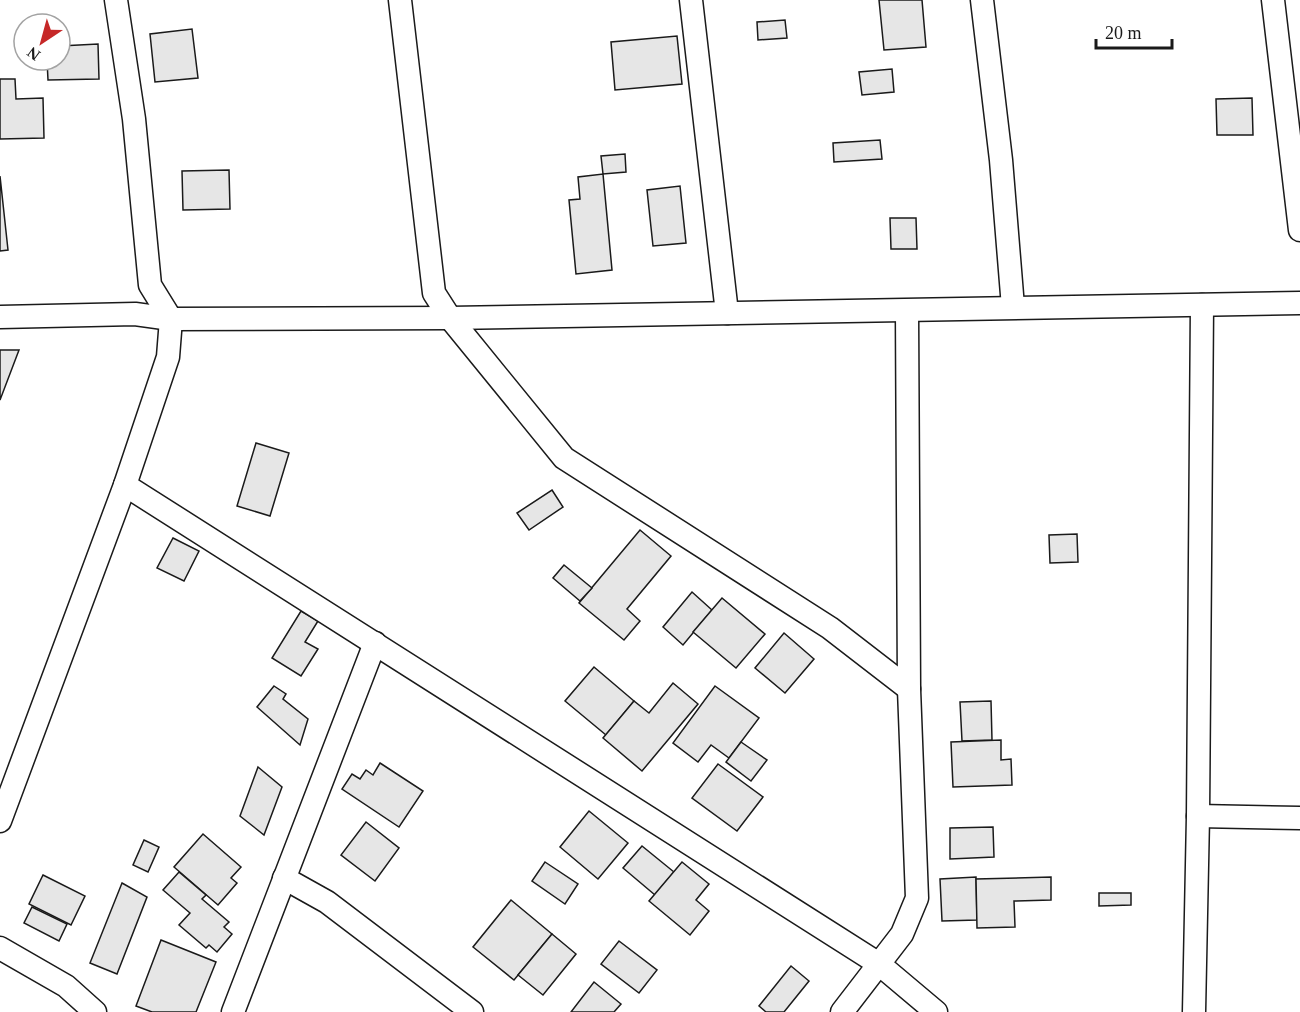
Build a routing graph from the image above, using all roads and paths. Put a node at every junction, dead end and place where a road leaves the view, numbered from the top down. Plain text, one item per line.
1 (116, 0) edge
2 (400, 0) edge
3 (691, 0) edge
4 (982, 0) edge
5 (1273, 0) edge
6 (1300, 230) edge
7 (1300, 303) edge
8 (1202, 305) junction
9 (1013, 307) junction
10 (907, 311) junction
11 (727, 313) junction
12 (0, 317) edge
13 (450, 318) junction
14 (171, 319) junction
15 (125, 485) junction
16 (375, 643) junction
17 (909, 689) junction
18 (1198, 816) junction
19 (1300, 818) edge
20 (0, 821) edge
21 (284, 878) junction
22 (0, 948) edge
23 (879, 964) junction
24 (94, 1012) edge
25 (233, 1012) edge
26 (472, 1012) edge
27 (842, 1012) edge
28 (936, 1012) edge
29 (1194, 1012) edge

1 - 14 street
2 - 13 street
3 - 11 street
4 - 9 street
5 - 6 street
7 - 8 street
8 - 9 street
8 - 18 street
9 - 10 street
10 - 11 street
10 - 17 street
11 - 13 street
12 - 14 street
13 - 14 street
13 - 17 street
14 - 15 street
15 - 16 street
15 - 20 street
16 - 21 street
16 - 23 street
17 - 23 street
18 - 19 street
18 - 29 street
21 - 25 street
21 - 26 street
22 - 24 street
23 - 27 street
23 - 28 street

